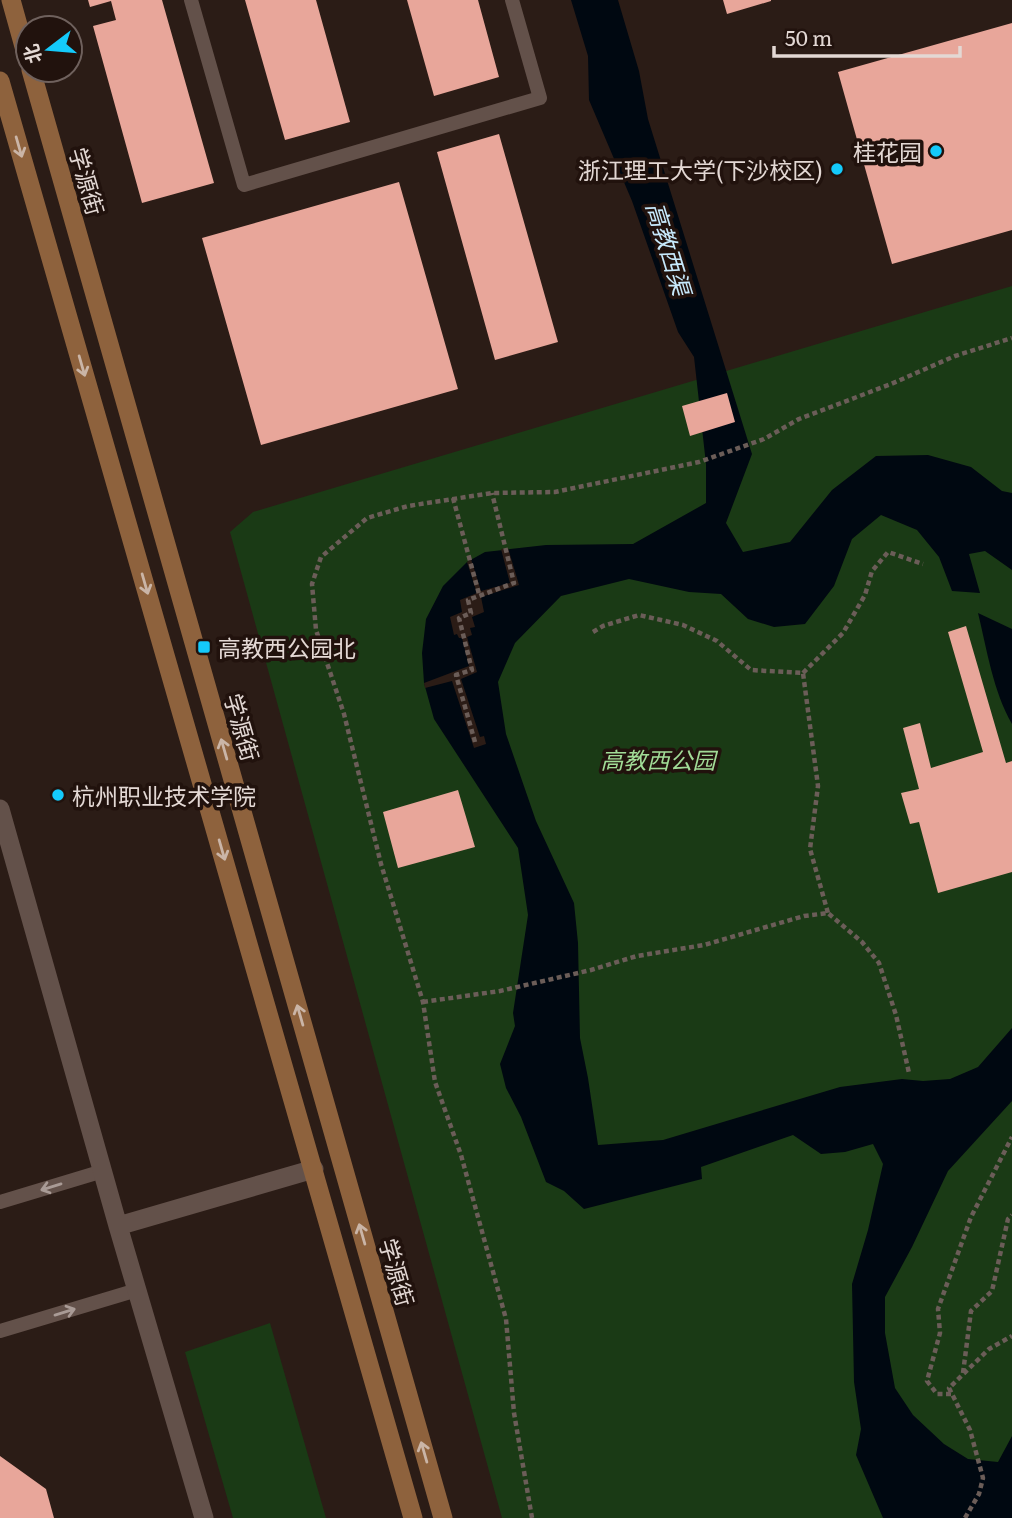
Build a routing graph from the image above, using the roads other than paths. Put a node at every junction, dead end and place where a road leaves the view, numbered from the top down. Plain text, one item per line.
1 (191, 0) edge
2 (512, 0) edge
3 (0, 81) edge
4 (35, 84) edge
5 (0, 809) edge
6 (314, 1168) junction
7 (103, 1171) junction
8 (0, 1202) edge
9 (118, 1226) junction
10 (137, 1290) junction
11 (0, 1331) edge
12 (204, 1518) edge
13 (413, 1518) edge
14 (443, 1518) edge

1 - 2 lane
3 -> 6 main road
14 -> 4 main road, 学源街
5 - 7 street
6 - 9 street
6 - 13 main road
7 -> 8 lane
7 - 9 street
9 - 10 street
11 -> 10 lane
10 - 12 street

